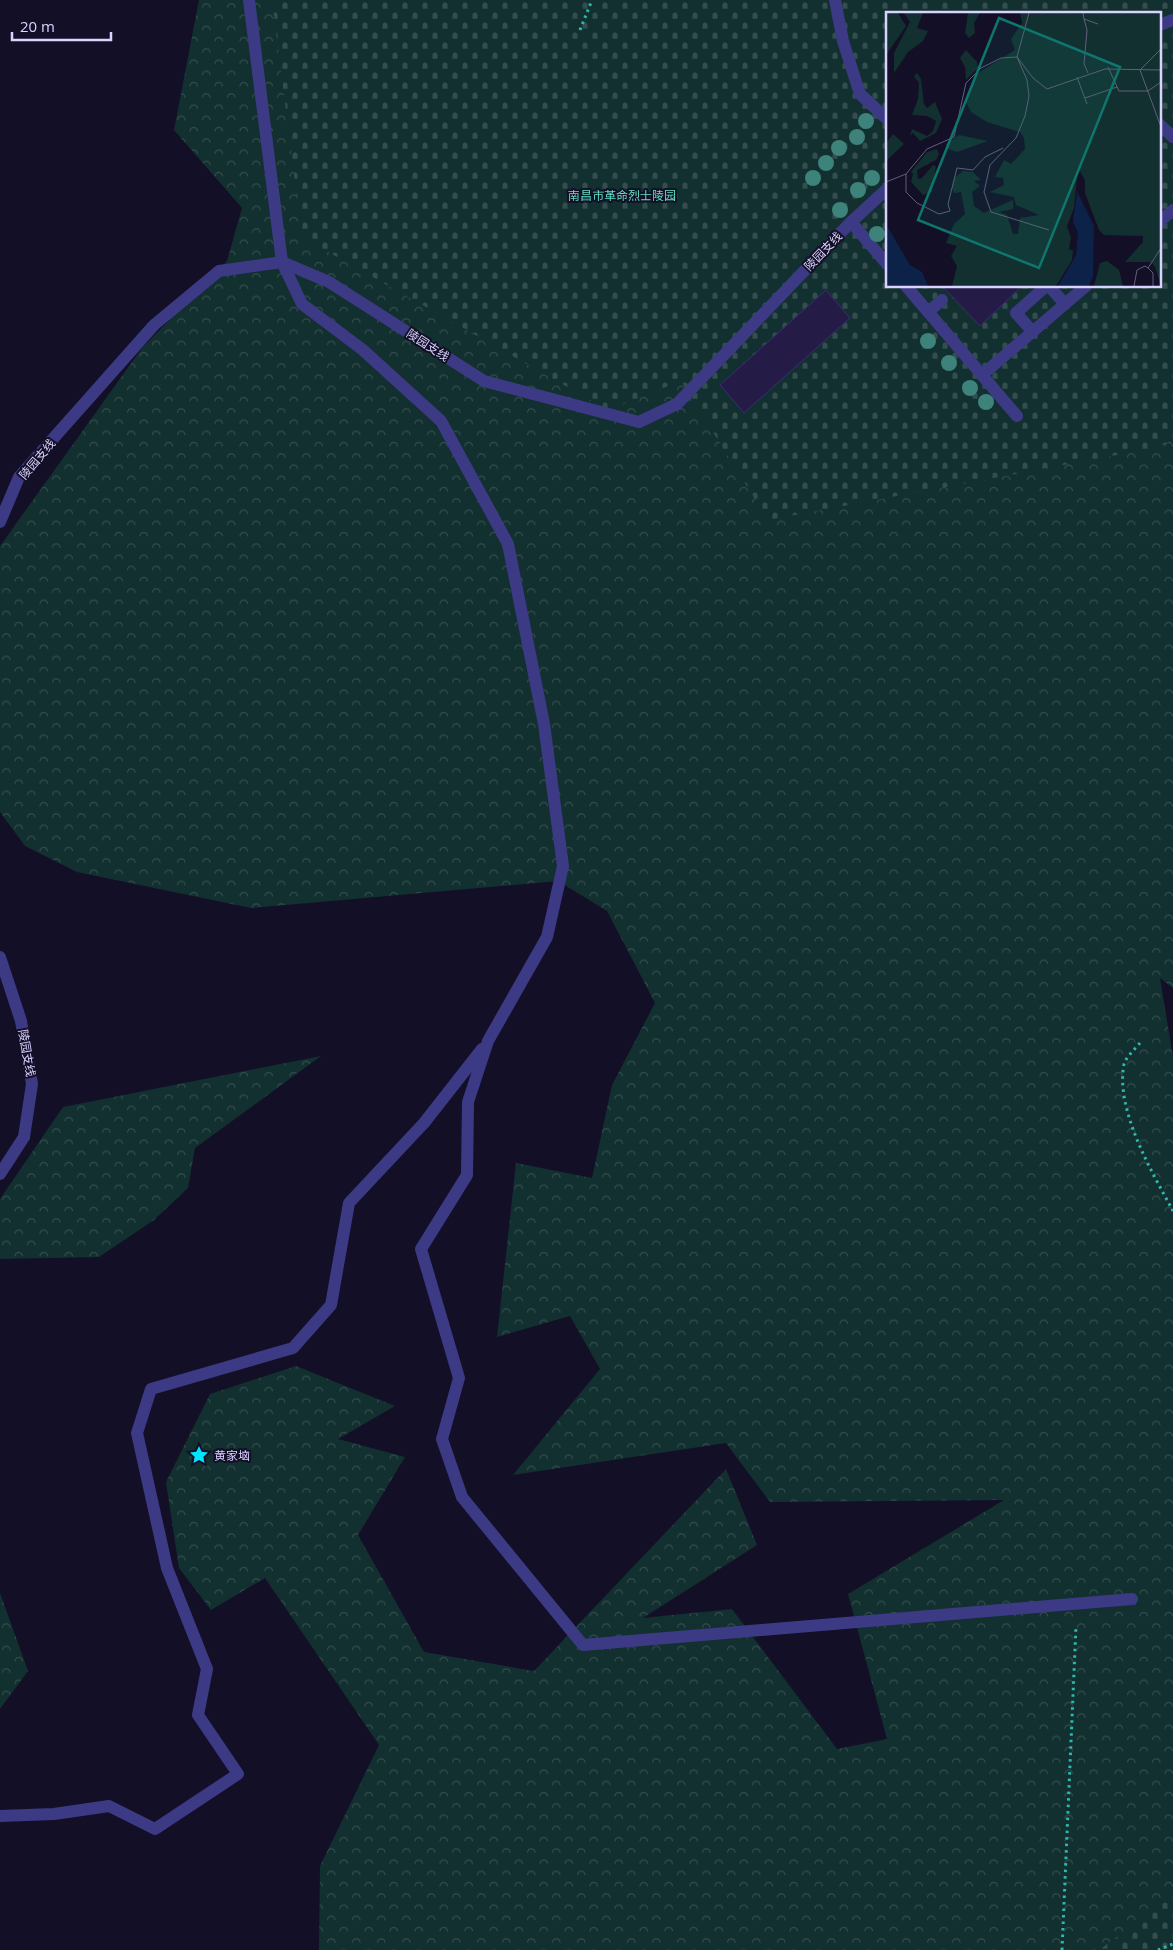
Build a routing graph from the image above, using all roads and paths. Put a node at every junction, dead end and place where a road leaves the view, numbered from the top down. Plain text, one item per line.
1 (249, 0) edge
2 (592, 0) edge
3 (835, 0) edge
4 (1173, 20) edge
5 (1160, 25) edge
6 (580, 30) dead end
7 (886, 118) edge
8 (1160, 125) edge
9 (1173, 137) edge
10 (886, 190) edge
11 (1173, 210) edge
12 (1160, 221) edge
13 (851, 222) junction
14 (282, 262) junction
15 (886, 263) edge
16 (908, 288) edge
17 (1046, 288) edge
18 (1050, 288) edge
19 (1084, 288) edge
20 (942, 300) dead end
21 (1065, 304) junction
22 (928, 312) junction
23 (1033, 332) junction
24 (982, 375) junction
25 (1017, 416) dead end
26 (0, 522) edge
27 (0, 957) edge
28 (488, 1041) junction
29 (1140, 1043) dead end
30 (0, 1174) edge
31 (1173, 1211) edge
32 (1132, 1599) dead end
33 (1077, 1603) junction
34 (0, 1816) edge
35 (1173, 1944) edge
36 (1062, 1950) edge
37 (1158, 1950) edge

1 - 14 street
2 - 6 path
3 - 7 street
4 - 5 street
8 - 9 street
10 - 13 street, 陵园支线
11 - 12 street
13 - 14 street, 陵园支线
13 - 15 street
14 - 26 street, 陵园支线
14 - 28 street
16 - 22 street
17 - 23 street
18 - 21 street
19 - 21 street
20 - 22 street
21 - 23 street
22 - 24 street
23 - 24 street
24 - 25 street
27 - 30 street, 陵园支线
28 - 33 street
28 - 34 street
29 - 31 path
32 - 33 street
33 - 36 path
35 - 37 path

